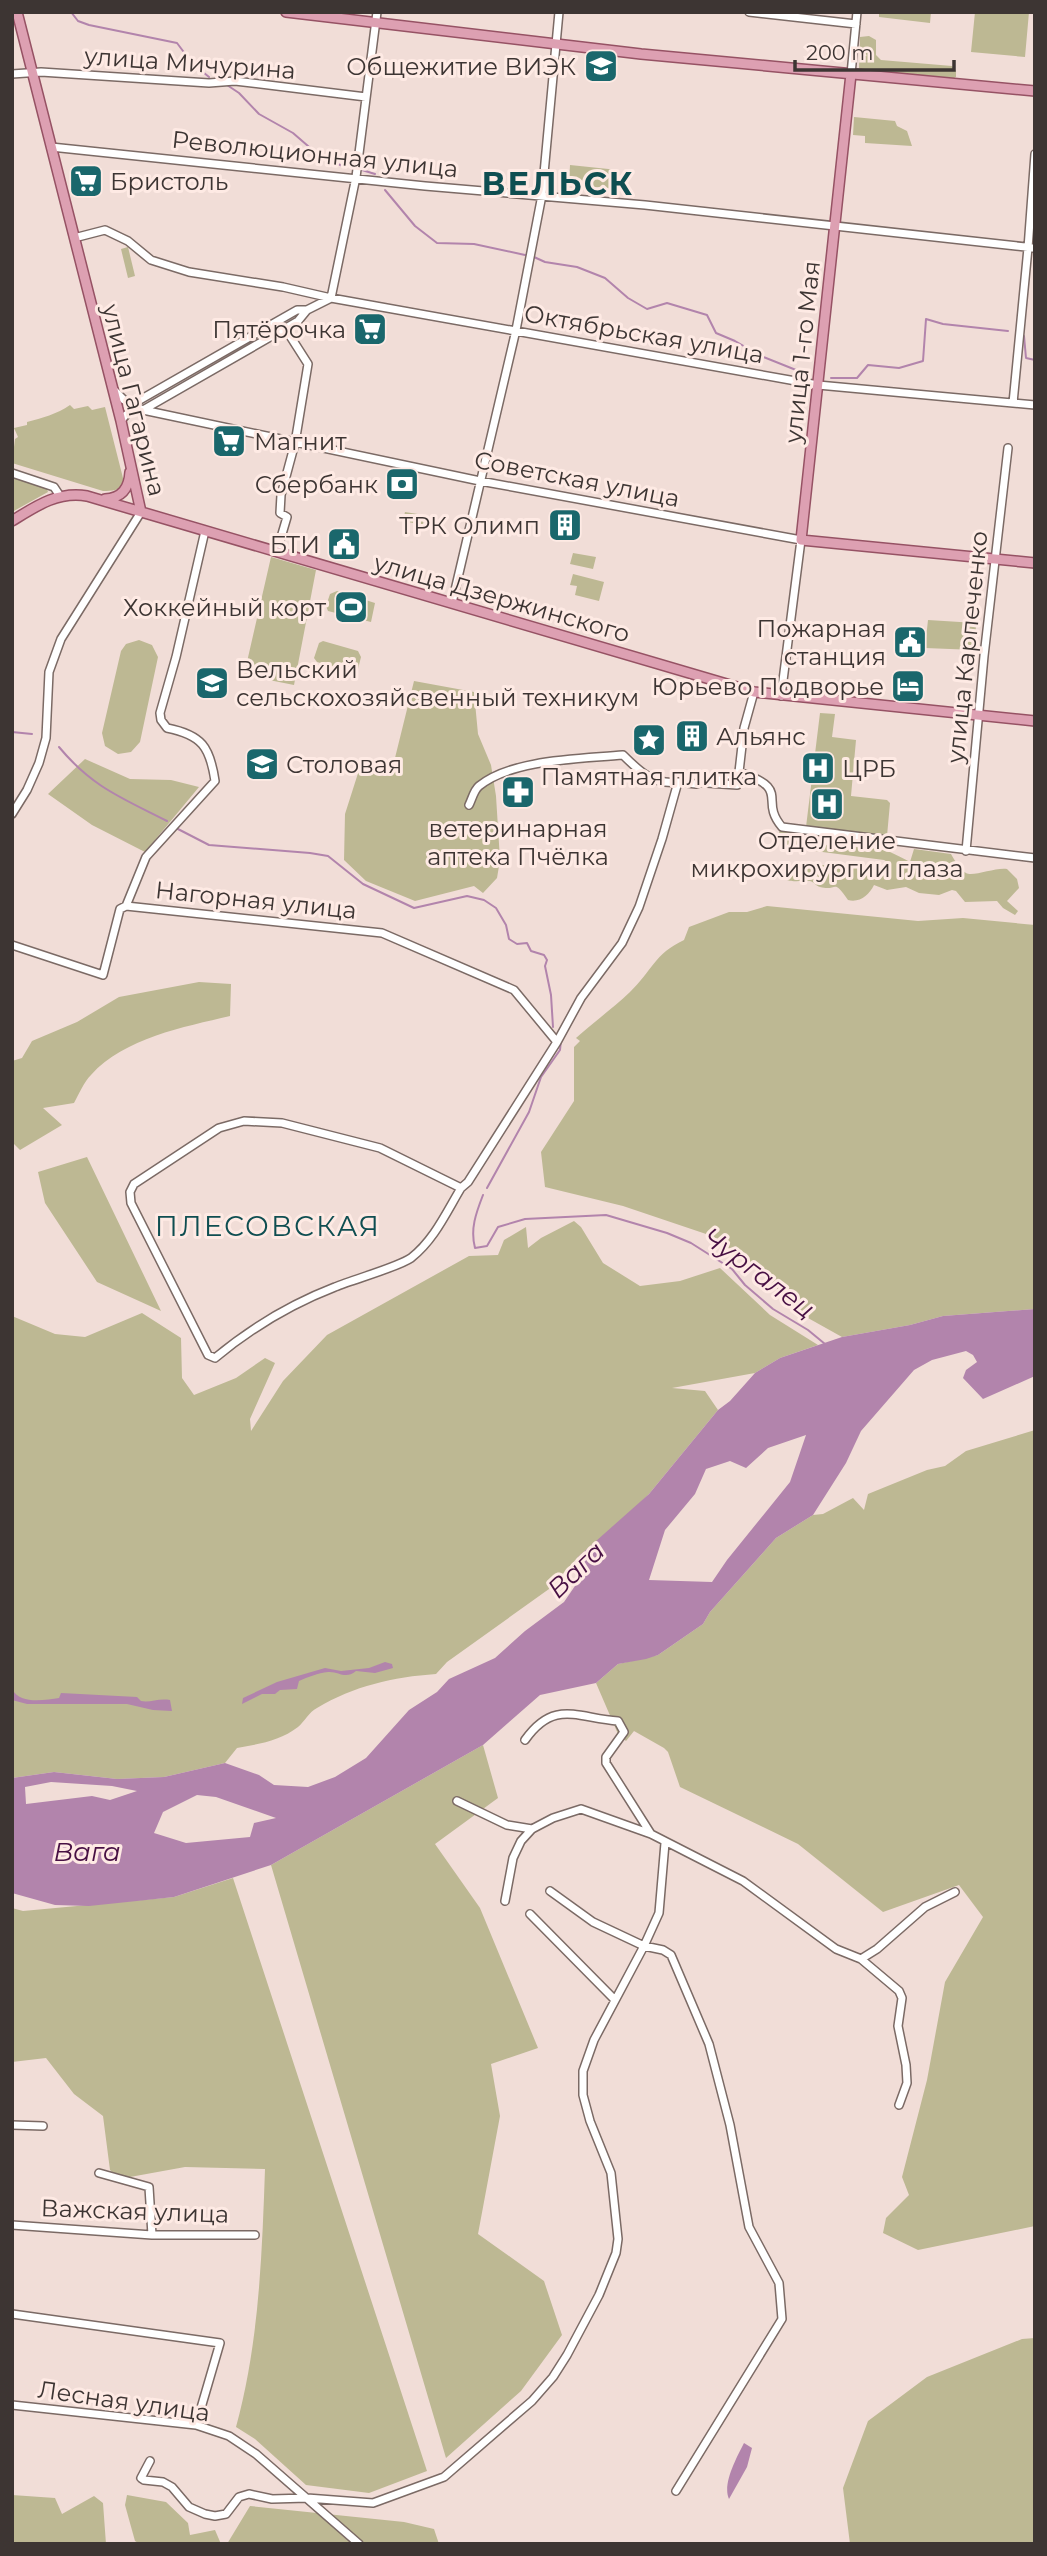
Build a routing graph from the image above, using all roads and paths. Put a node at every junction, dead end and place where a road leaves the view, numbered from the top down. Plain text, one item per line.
1 (18, 12) edge
2 (286, 12) edge
3 (377, 12) edge
4 (559, 12) edge
5 (749, 12) edge
6 (857, 12) edge
7 (376, 23) junction
8 (856, 24) junction
9 (556, 44) junction
10 (33, 72) junction
11 (12, 74) edge
12 (850, 74) junction
13 (1035, 91) edge
14 (366, 97) junction
15 (51, 146) junction
16 (1035, 154) edge
17 (356, 177) junction
18 (542, 195) junction
19 (835, 226) junction
20 (74, 238) junction
21 (1032, 248) edge
22 (331, 298) junction
23 (307, 310) junction
24 (285, 328) junction
25 (516, 330) junction
26 (818, 385) junction
27 (114, 390) junction
28 (1013, 403) junction
29 (131, 405) junction
30 (1035, 405) edge
31 (142, 410) junction
32 (121, 421) junction
33 (295, 443) junction
34 (1008, 448) dead end
35 (131, 460) junction
36 (12, 473) edge
37 (481, 481) junction
38 (138, 493) junction
39 (60, 496) junction
40 (97, 498) junction
41 (126, 507) junction
42 (141, 512) junction
43 (12, 520) edge
44 (205, 531) junction
45 (801, 540) junction
46 (277, 551) junction
47 (994, 559) junction
48 (1035, 563) edge
49 (452, 603) junction
50 (754, 692) junction
51 (781, 696) junction
52 (978, 715) junction
53 (1035, 721) edge
54 (739, 772) junction
55 (678, 782) junction
56 (701, 783) junction
57 (469, 805) dead end
58 (12, 814) edge
59 (966, 850) junction
60 (1035, 858) edge
61 (126, 906) junction
62 (12, 945) edge
63 (557, 1042) junction
64 (461, 1188) junction
65 (526, 1740) dead end
66 (457, 1801) dead end
67 (532, 1829) junction
68 (651, 1834) junction
69 (665, 1843) junction
70 (551, 1891) dead end
71 (955, 1892) dead end
72 (505, 1901) dead end
73 (530, 1914) dead end
74 (645, 1946) junction
75 (861, 1959) junction
76 (614, 1999) junction
77 (900, 2105) dead end
78 (12, 2125) edge
79 (44, 2126) dead end
80 (99, 2173) dead end
81 (12, 2225) edge
82 (152, 2235) junction
83 (255, 2235) dead end
84 (12, 2314) edge
85 (12, 2406) edge
86 (196, 2425) junction
87 (150, 2461) dead end
88 (676, 2491) dead end
89 (307, 2498) junction
90 (359, 2544) edge

1 - 10 main road, улица Гагарина
2 - 7 main road
3 - 7 street
4 - 9 street
5 - 8 street
6 - 8 street, улица 1-го Мая
7 - 9 main road
7 - 14 street
8 - 12 street, улица 1-го Мая
9 - 12 main road
9 - 18 street
10 - 11 street, улица Мичурина
10 - 14 street, улица Мичурина
10 - 15 main road, улица Гагарина
12 - 13 main road
12 - 19 main road, улица 1-го Мая
14 - 17 street
15 - 17 street, Революционная улица
15 - 20 main road, улица Гагарина
16 - 21 street
17 - 18 street, Революционная улица
17 - 22 street
18 - 19 street, Революционная улица
18 - 25 street
19 - 21 street, Революционная улица
19 - 26 main road, улица 1-го Мая
20 - 22 street, Октябрьская улица
20 - 27 main road, улица Гагарина
21 - 28 street
22 - 23 street
22 - 25 street, Октябрьская улица
23 - 24 street
23 - 29 street
24 - 31 street
24 - 33 street
25 - 26 street, Октябрьская улица
25 - 37 street
26 - 28 street, Октябрьская улица
26 - 45 main road, улица 1-го Мая
27 - 29 street, Советская улица
27 - 32 main road, улица Гагарина
28 - 30 street, Октябрьская улица
29 - 31 street, Советская улица
31 - 32 street
31 - 33 street, Советская улица
32 - 35 main road, улица Гагарина
33 - 37 street, Советская улица
33 - 46 street
34 - 47 street, улица Карпеченко
35 - 38 main road, улица Гагарина
35 - 40 main road
36 - 39 street
37 - 45 street, Советская улица
37 - 49 street
38 - 41 main road
38 - 42 main road, улица Гагарина
39 - 40 main road, улица Дзержинского
39 - 43 main road, улица Дзержинского
40 - 41 main road, улица Дзержинского
41 - 42 main road, улица Дзержинского
42 - 44 main road, улица Дзержинского
42 - 58 street, улица Гагарина
44 - 46 main road, улица Дзержинского
44 - 61 street
45 - 47 main road, Советская улица
45 - 51 street, улица 1-го Мая
46 - 49 main road, улица Дзержинского
47 - 48 main road, Советская улица
47 - 52 street, улица Карпеченко
49 - 50 main road, улица Дзержинского
50 - 51 main road, улица Дзержинского
50 - 54 street
51 - 52 main road, улица Дзержинского
52 - 53 main road, улица Дзержинского
52 - 59 street, улица Карпеченко
54 - 56 street
54 - 56 street
54 - 59 street
55 - 56 street
55 - 57 street
55 - 63 street
59 - 60 street
61 - 62 street
61 - 63 street, Нагорная улица
63 - 64 street
64 - 64 street
65 - 68 street
66 - 67 street
67 - 68 street
67 - 72 street
68 - 69 street
69 - 74 street
69 - 75 street
70 - 74 street
71 - 75 street
73 - 76 street
74 - 76 street
74 - 88 street
75 - 77 street
76 - 89 street
78 - 79 street
80 - 82 street
81 - 82 street, Важская улица
82 - 83 street, Важская улица
84 - 86 street
85 - 86 street, Лесная улица
86 - 89 street, Лесная улица
87 - 89 street
89 - 90 street, Лесная улица

